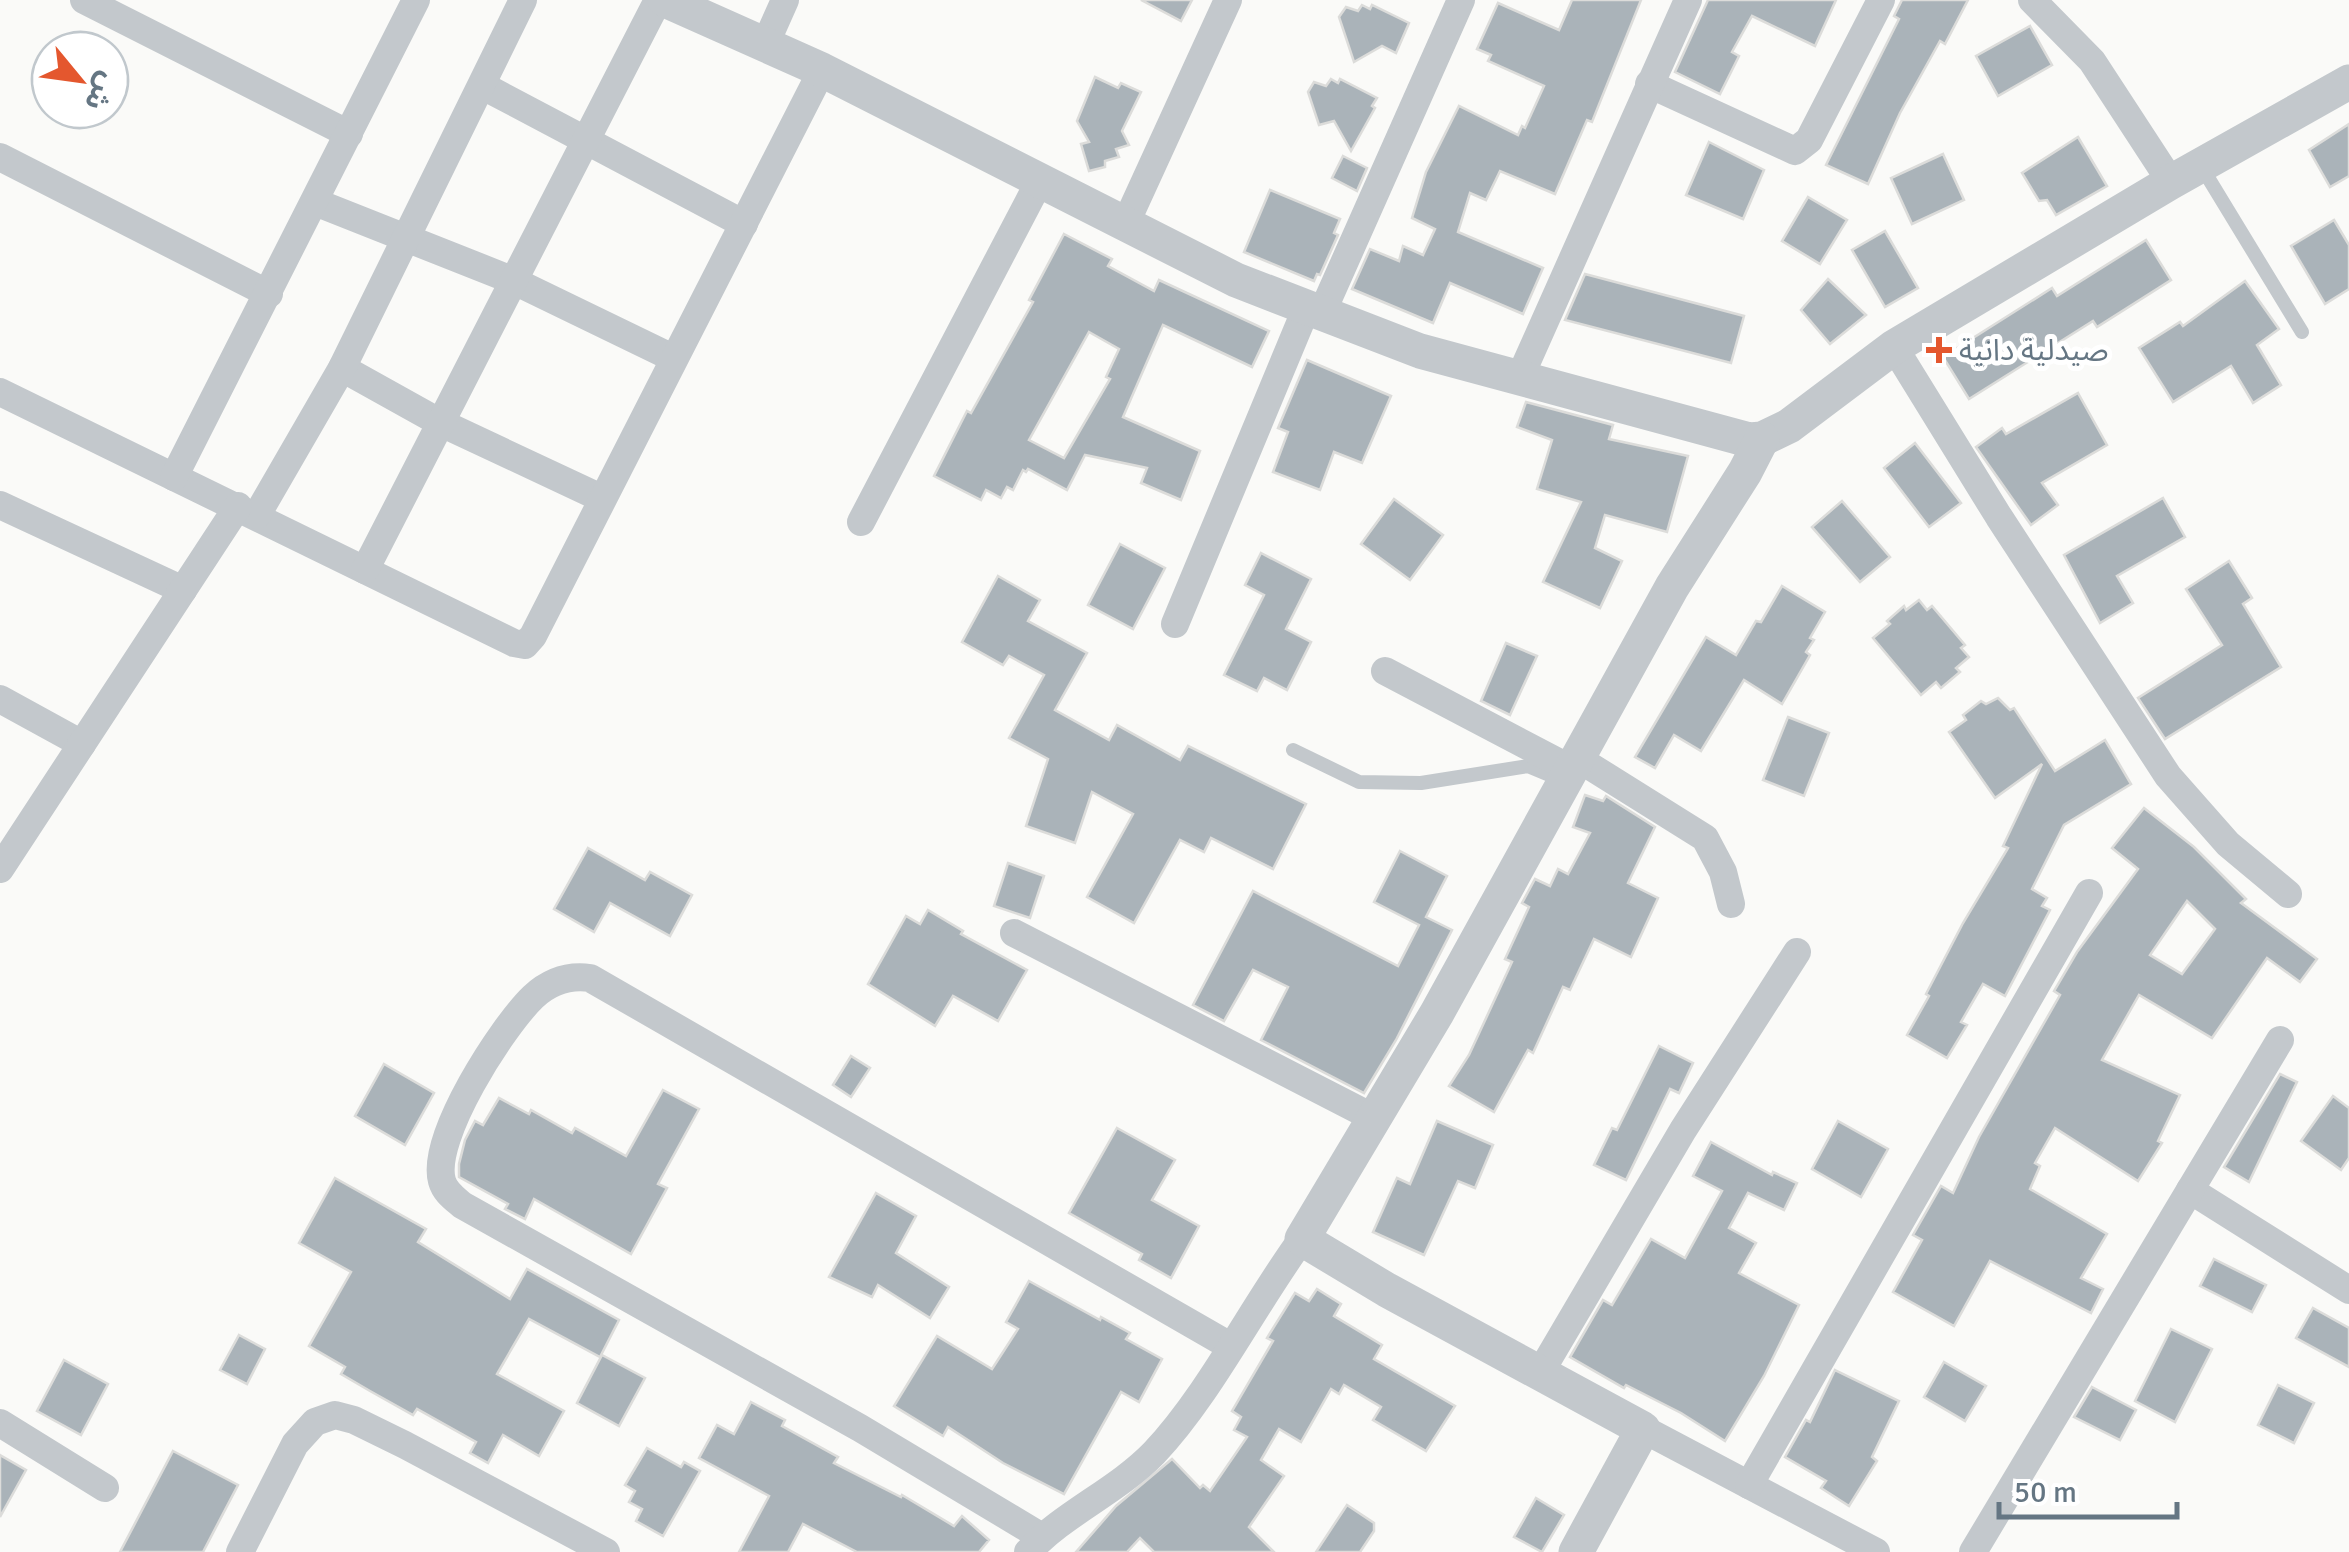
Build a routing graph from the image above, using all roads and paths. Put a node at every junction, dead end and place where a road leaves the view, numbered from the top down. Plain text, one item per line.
1 (84, 0) edge
2 (416, 0) edge
3 (523, 0) edge
4 (662, 0) edge
5 (785, 0) edge
6 (1228, 0) edge
7 (1461, 0) edge
8 (1688, 0) edge
9 (1881, 0) edge
10 (2032, 0) edge
11 (765, 45) junction
12 (822, 70) junction
13 (2349, 82) edge
14 (1649, 84) junction
15 (482, 86) junction
16 (349, 134) junction
17 (587, 138) junction
18 (0, 157) edge
19 (2186, 174) junction
20 (1039, 182) junction
21 (315, 202) junction
22 (744, 224) junction
23 (1125, 225) junction
24 (407, 239) junction
25 (512, 280) junction
26 (269, 294) junction
27 (1313, 312) junction
28 (2302, 332) dead end
29 (1894, 347) junction
30 (673, 358) junction
31 (342, 368) junction
32 (1520, 376) junction
33 (0, 392) edge
34 (439, 422) junction
35 (1762, 439) junction
36 (174, 477) junction
37 (601, 498) junction
38 (0, 504) edge
39 (248, 511) junction
40 (862, 522) dead end
41 (365, 570) junction
42 (184, 590) junction
43 (1175, 624) dead end
44 (1385, 672) dead end
45 (0, 699) edge
46 (82, 744) junction
47 (1292, 750) dead end
48 (1571, 769) junction
49 (0, 868) edge
50 (2089, 894) dead end
51 (2288, 894) dead end
52 (1731, 904) dead end
53 (1014, 933) dead end
54 (1797, 952) dead end
55 (2280, 1040) dead end
56 (1374, 1118) junction
57 (2190, 1190) junction
58 (1302, 1240) junction
59 (2349, 1290) edge
60 (1230, 1346) junction
61 (1540, 1373) junction
62 (0, 1424) edge
63 (1642, 1430) junction
64 (1749, 1485) junction
65 (105, 1488) dead end
66 (1035, 1544) edge
67 (240, 1552) edge
68 (606, 1552) edge
69 (1576, 1552) edge
70 (1876, 1552) edge
71 (1973, 1552) edge

1 - 16 street
2 - 16 street
3 - 15 street
4 - 11 street
4 - 17 street
5 - 11 street
6 - 23 street
7 - 27 street
8 - 14 street
9 - 14 street
10 - 19 street
11 - 12 street
12 - 20 street
12 - 22 street
13 - 19 street
14 - 32 street
15 - 17 street
15 - 24 street
16 - 21 street
17 - 22 street
17 - 25 street
18 - 26 street
19 - 28 lane
19 - 29 street
20 - 23 street
20 - 40 street
21 - 24 street
21 - 26 street
22 - 30 street
23 - 27 street
24 - 25 street
24 - 31 street
25 - 30 street
25 - 34 street
26 - 36 street
27 - 32 street
27 - 43 street
29 - 35 street
29 - 51 street
30 - 37 street
31 - 34 street
31 - 39 street
32 - 35 street
33 - 36 street
34 - 37 street
34 - 41 street
35 - 48 street
36 - 39 street
37 - 41 street
38 - 42 street
39 - 41 street
39 - 42 street
42 - 46 street
44 - 48 street
45 - 46 street
46 - 49 street
47 - 48 lane
48 - 52 street
48 - 56 street
50 - 64 street
53 - 56 street
54 - 61 street
55 - 57 street
56 - 58 street
57 - 59 street
57 - 71 street
58 - 60 street
58 - 61 street
60 - 66 street
60 - 66 street
61 - 63 street
62 - 65 street
63 - 64 street
63 - 69 street
64 - 70 street
67 - 68 street

